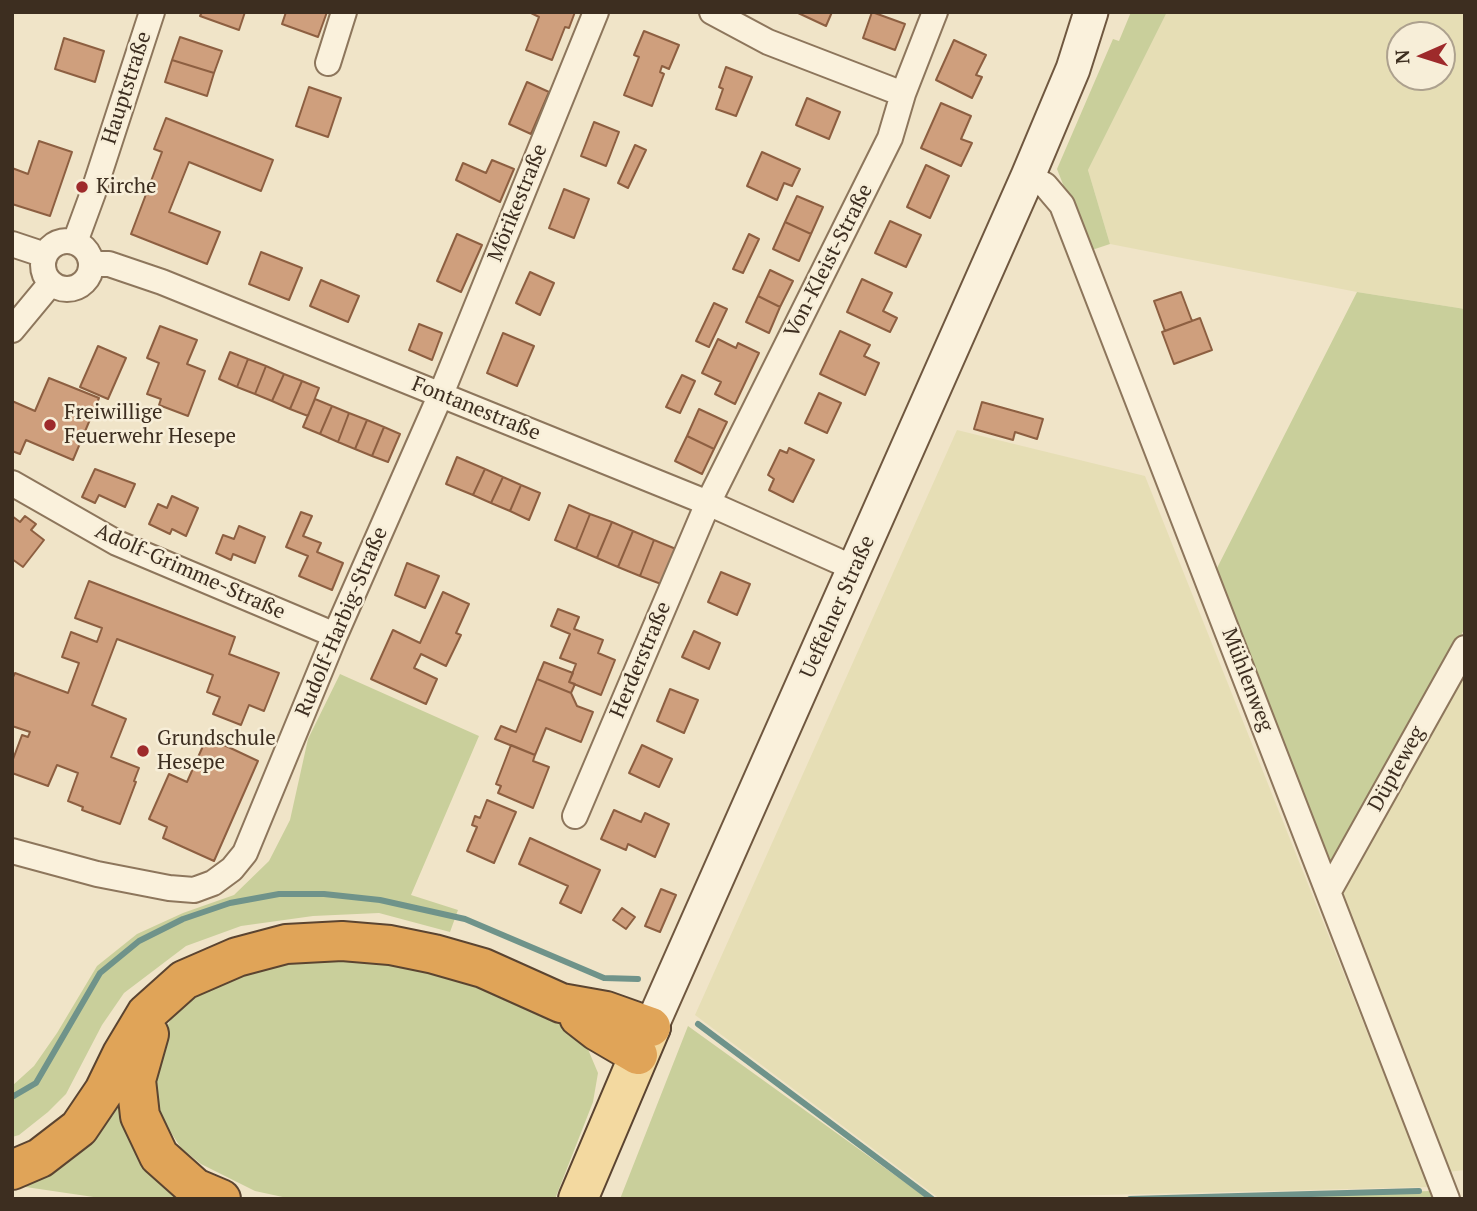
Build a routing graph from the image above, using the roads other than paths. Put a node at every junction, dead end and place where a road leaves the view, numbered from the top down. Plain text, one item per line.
1 (152, 12) edge
2 (344, 12) edge
3 (596, 12) edge
4 (712, 12) edge
5 (934, 12) edge
6 (1091, 12) edge
7 (328, 62) dead end
8 (903, 94) junction
9 (1028, 176) junction
10 (75, 242) junction
11 (12, 244) edge
12 (45, 255) junction
13 (91, 264) junction
14 (51, 283) junction
15 (12, 330) edge
16 (440, 394) junction
17 (12, 482) edge
18 (708, 503) junction
19 (856, 569) junction
20 (335, 635) junction
21 (1465, 648) edge
22 (575, 816) dead end
23 (12, 851) edge
24 (1329, 891) junction
25 (169, 995) junction
26 (645, 1041) junction
27 (12, 1170) edge
28 (221, 1199) edge
29 (578, 1199) edge
30 (1447, 1199) edge

1 - 10 street, Hauptstraße
2 - 7 street
3 - 16 street, Mörikestraße
4 - 8 street
5 - 8 street, Von-Kleist-Straße
6 - 9 street, Ueffelner Straße
8 - 18 street, Von-Kleist-Straße
9 - 19 street, Ueffelner Straße
9 - 24 street, Mühlenweg
10 - 12 street
10 - 13 street
11 - 12 street
12 - 14 street
13 - 14 street
13 - 16 street, Fontanestraße
14 - 15 street
16 - 18 street, Fontanestraße
16 - 20 street, Rudolf-Harbig-Straße
17 - 20 street, Adolf-Grimme-Straße
18 - 19 street, Fontanestraße
18 - 22 street, Herderstraße
19 - 26 street, Ueffelner Straße
20 - 23 street, Rudolf-Harbig-Straße
21 - 24 street, Düpteweg
24 - 30 street, Mühlenweg
25 - 26 highway
25 - 27 highway
25 - 28 highway
26 - 29 main road, Ueffelner Straße

